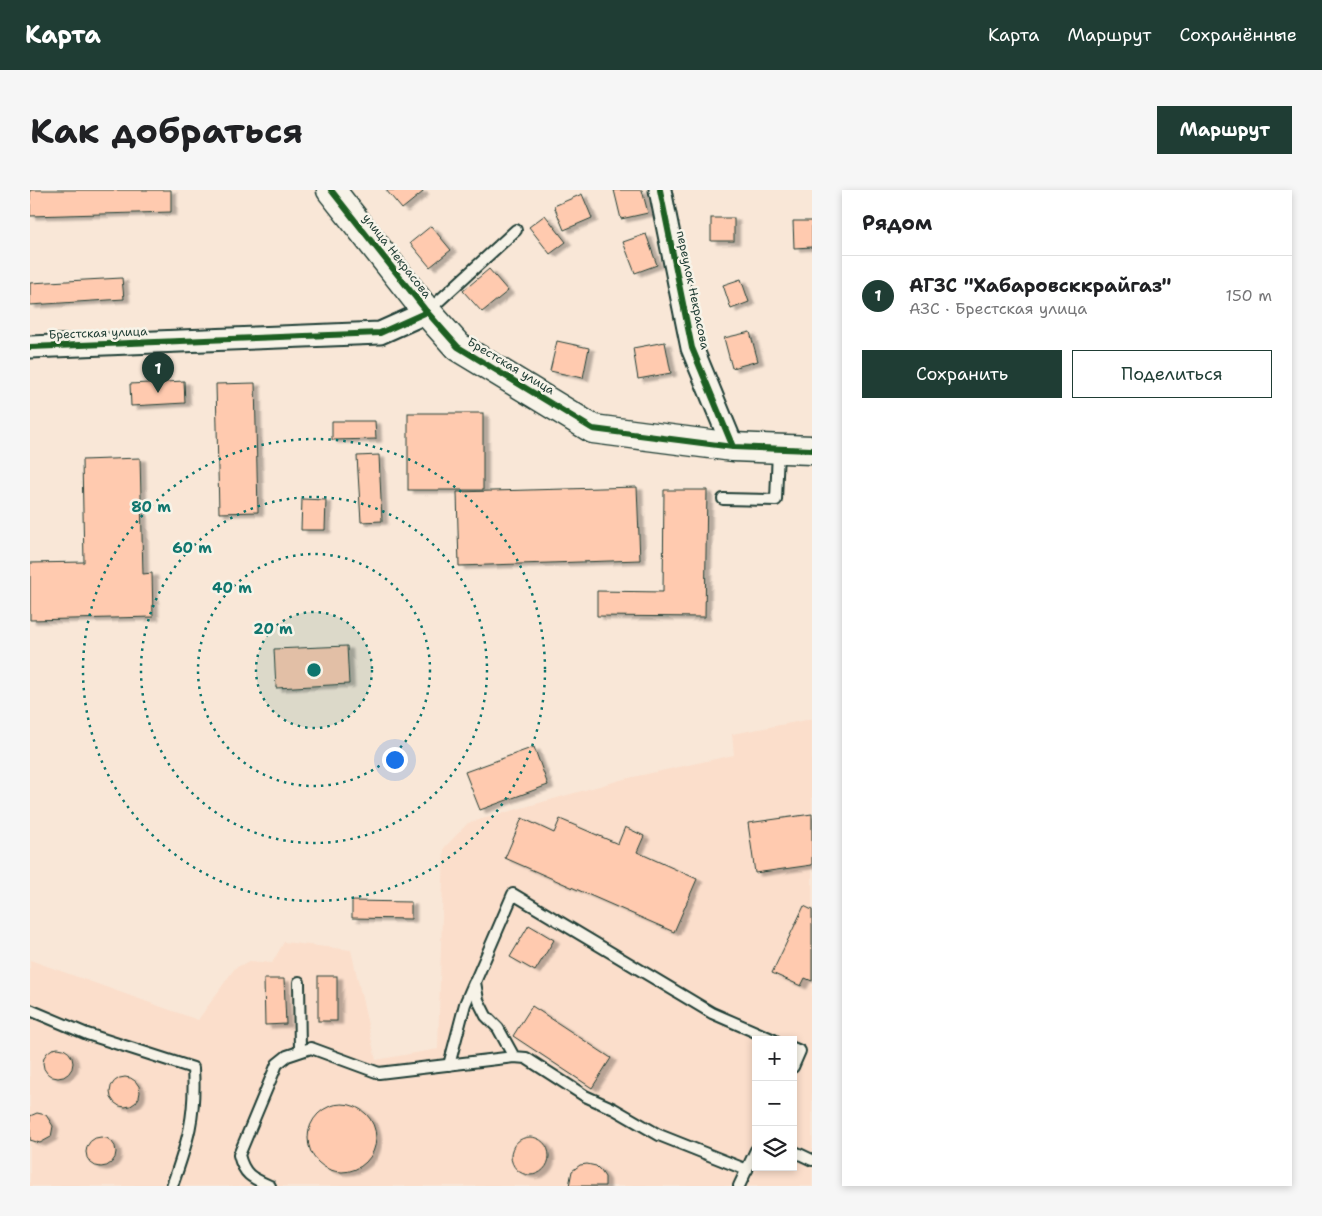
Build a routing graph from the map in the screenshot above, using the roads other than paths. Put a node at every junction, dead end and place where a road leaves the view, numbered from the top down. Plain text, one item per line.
1 (331, 190) edge
2 (660, 190) edge
3 (516, 230) dead end
4 (427, 312) junction
5 (30, 348) edge
6 (734, 447) junction
7 (778, 449) junction
8 (812, 450) edge
9 (723, 499) dead end
10 (299, 982) dead end
11 (475, 982) junction
12 (30, 1010) edge
13 (765, 1036) edge
14 (300, 1050) junction
15 (514, 1057) junction
16 (449, 1065) junction
17 (797, 1153) edge
18 (752, 1159) edge
19 (812, 1160) edge
20 (747, 1170) junction
21 (172, 1186) edge
22 (270, 1186) edge
23 (739, 1186) edge

1 - 4 street, улица Некрасова
2 - 6 street, переулок Некрасова
3 - 4 lane
4 - 5 street, Брестская улица
4 - 6 street, Брестская улица
6 - 7 street, Брестская улица
7 - 8 street, Брестская улица
7 - 9 lane
10 - 14 lane
11 - 13 lane
11 - 15 lane
11 - 16 lane
12 - 21 lane
14 - 16 lane
14 - 22 lane
15 - 16 lane
15 - 20 lane
17 - 19 lane
18 - 20 lane
20 - 23 lane

